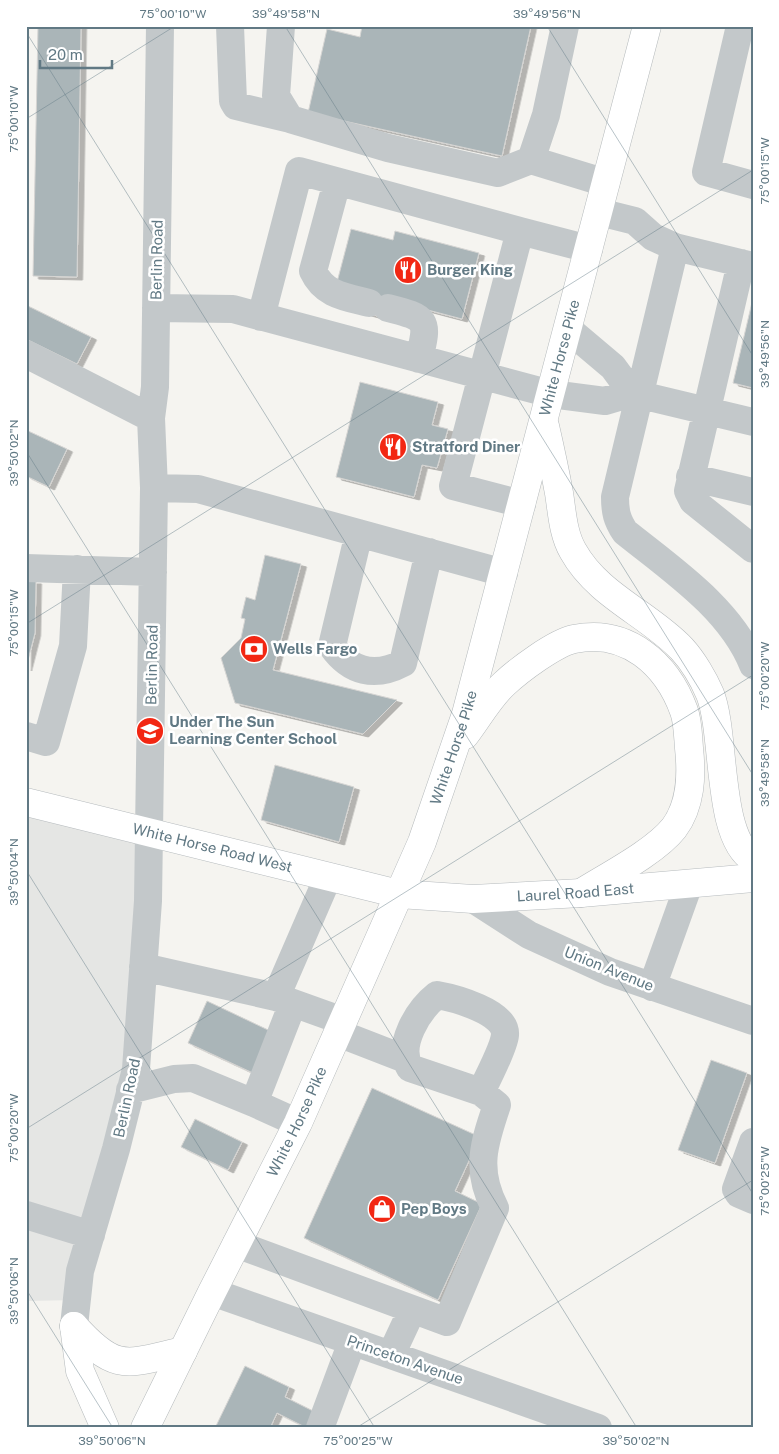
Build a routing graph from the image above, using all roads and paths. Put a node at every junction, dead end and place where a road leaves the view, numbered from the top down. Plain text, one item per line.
1 (160, 26) edge
2 (230, 26) edge
3 (281, 26) edge
4 (565, 26) edge
5 (647, 26) edge
6 (740, 28) edge
7 (290, 119) junction
8 (531, 160) junction
9 (337, 182) junction
10 (606, 183) junction
11 (753, 185) edge
12 (599, 212) junction
13 (520, 231) junction
14 (674, 247) junction
15 (589, 249) junction
16 (747, 264) edge
17 (274, 268) junction
18 (313, 271) junction
19 (156, 308) junction
20 (260, 316) junction
21 (568, 329) junction
22 (26, 354) edge
23 (418, 359) junction
24 (482, 376) junction
25 (636, 394) junction
26 (547, 407) junction
27 (705, 410) junction
28 (151, 418) junction
29 (753, 422) edge
30 (690, 477) junction
31 (154, 488) junction
32 (753, 492) edge
33 (522, 504) junction
34 (359, 533) junction
35 (751, 539) edge
36 (429, 552) junction
37 (26, 568) edge
38 (77, 569) junction
39 (153, 572) junction
40 (504, 573) junction
41 (753, 665) edge
42 (26, 736) edge
43 (453, 750) junction
44 (26, 802) edge
45 (150, 833) junction
46 (753, 859) edge
47 (328, 877) junction
48 (753, 878) edge
49 (689, 884) junction
50 (581, 893) junction
51 (399, 894) junction
52 (473, 899) junction
53 (143, 967) junction
54 (652, 986) junction
55 (285, 1000) junction
56 (753, 1022) edge
57 (340, 1027) junction
58 (405, 1059) junction
59 (130, 1090) junction
60 (481, 1092) junction
61 (254, 1104) junction
62 (298, 1123) junction
63 (753, 1142) edge
64 (753, 1200) edge
65 (26, 1215) edge
66 (91, 1235) junction
67 (236, 1244) junction
68 (212, 1292) junction
69 (412, 1310) junction
70 (74, 1326) junction
71 (352, 1342) junction
72 (183, 1351) junction
73 (391, 1355) junction
74 (105, 1428) edge
75 (146, 1428) edge
76 (320, 1428) edge
77 (598, 1428) edge

1 - 19 street, Berlin Road
2 - 7 street
3 - 7 street
4 - 8 street
5 - 10 main road, White Horse Pike
6 - 11 street
7 - 8 street
8 - 10 street
9 - 13 street
9 - 17 street
9 - 18 street
10 - 12 main road, White Horse Pike
12 - 14 street
12 - 15 main road, White Horse Pike
13 - 15 street
13 - 24 street
14 - 16 street
14 - 25 street
15 - 21 main road, White Horse Pike
16 - 27 street
17 - 18 street
17 - 20 street
18 - 23 street
19 - 20 street
19 - 28 street, Berlin Road
20 - 23 street
21 - 25 street
21 - 26 main road, White Horse Pike
22 - 28 street
23 - 24 street
24 - 26 street
24 - 33 street
25 - 26 street
25 - 27 street
25 - 41 street
26 - 33 main road, White Horse Pike
26 - 46 main road
27 - 29 street
27 - 30 street
28 - 31 street, Berlin Road
30 - 32 street
30 - 35 street
31 - 34 street
31 - 39 street, Berlin Road
33 - 40 main road, White Horse Pike
34 - 36 street
34 - 36 street
36 - 40 street
37 - 38 street
38 - 39 street
38 - 42 street
39 - 45 street, Berlin Road
40 - 43 main road, White Horse Pike
43 - 50 main road
43 - 51 main road, White Horse Pike
44 - 45 main road, White Horse Road West
45 - 47 main road, White Horse Road West
45 - 53 street, Berlin Road
47 - 51 main road, White Horse Road West
47 - 55 street
48 - 49 main road, Laurel Road East
49 - 50 main road, Laurel Road East
49 - 54 street
50 - 52 main road, Laurel Road East
51 - 52 main road, Laurel Road East
51 - 57 main road, White Horse Pike
52 - 54 street, Union Avenue
53 - 55 street
53 - 59 street, Berlin Road
54 - 56 street, Union Avenue
55 - 57 street
55 - 61 street
57 - 58 street
57 - 62 main road, White Horse Pike
58 - 60 street
58 - 60 street
59 - 61 street
59 - 66 street, Berlin Road
60 - 69 street
61 - 62 street
62 - 67 main road, White Horse Pike
63 - 64 street
65 - 66 street
66 - 70 street, Berlin Road
67 - 68 main road, White Horse Pike
67 - 69 street
68 - 71 street, Princeton Avenue
68 - 72 main road, White Horse Pike
69 - 73 street
70 - 72 main road
70 - 74 main road
71 - 73 street, Princeton Avenue
71 - 76 street
72 - 75 main road, White Horse Pike
73 - 77 street, Princeton Avenue

